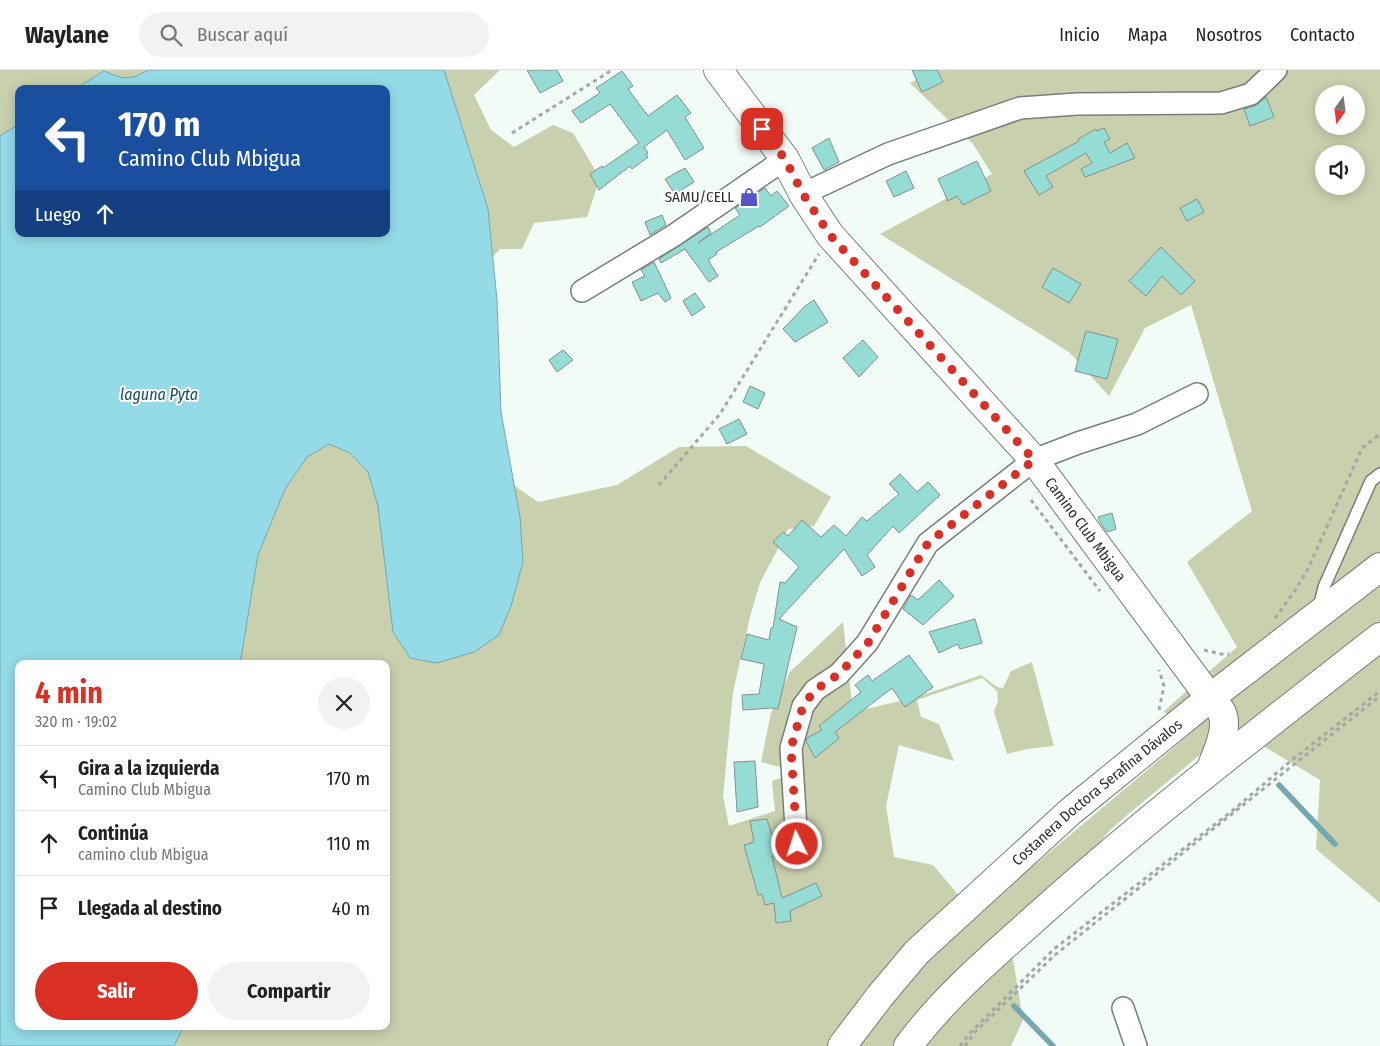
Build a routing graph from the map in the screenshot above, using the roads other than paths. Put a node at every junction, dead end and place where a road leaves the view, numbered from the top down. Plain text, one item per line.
1 (718, 70) edge
2 (1276, 70) edge
3 (785, 159) junction
4 (803, 194) junction
5 (582, 291) dead end
6 (1197, 394) dead end
7 (1034, 460) junction
8 (1380, 474) edge
9 (1380, 567) edge
10 (1318, 615) junction
11 (1380, 637) edge
12 (1210, 698) junction
13 (1210, 770) junction
14 (797, 844) dead end
15 (1123, 1008) dead end
16 (842, 1046) edge
17 (908, 1046) edge
18 (1136, 1046) edge

1 - 3 main road
2 - 4 street
3 - 4 main road
3 - 5 street
4 - 7 main road, Camino Club Mbigua
6 - 7 street
7 - 12 main road, Camino Club Mbigua
7 - 14 street
8 - 10 lane
9 - 10 main road, Costanera Doctora Serafina Dávalos
10 - 12 main road, Costanera Doctora Serafina Dávalos
11 - 13 main road
12 - 13 main road, Camino Club Mbigua
12 - 16 main road, Costanera Doctora Serafina Dávalos
13 - 17 main road
15 - 18 street

